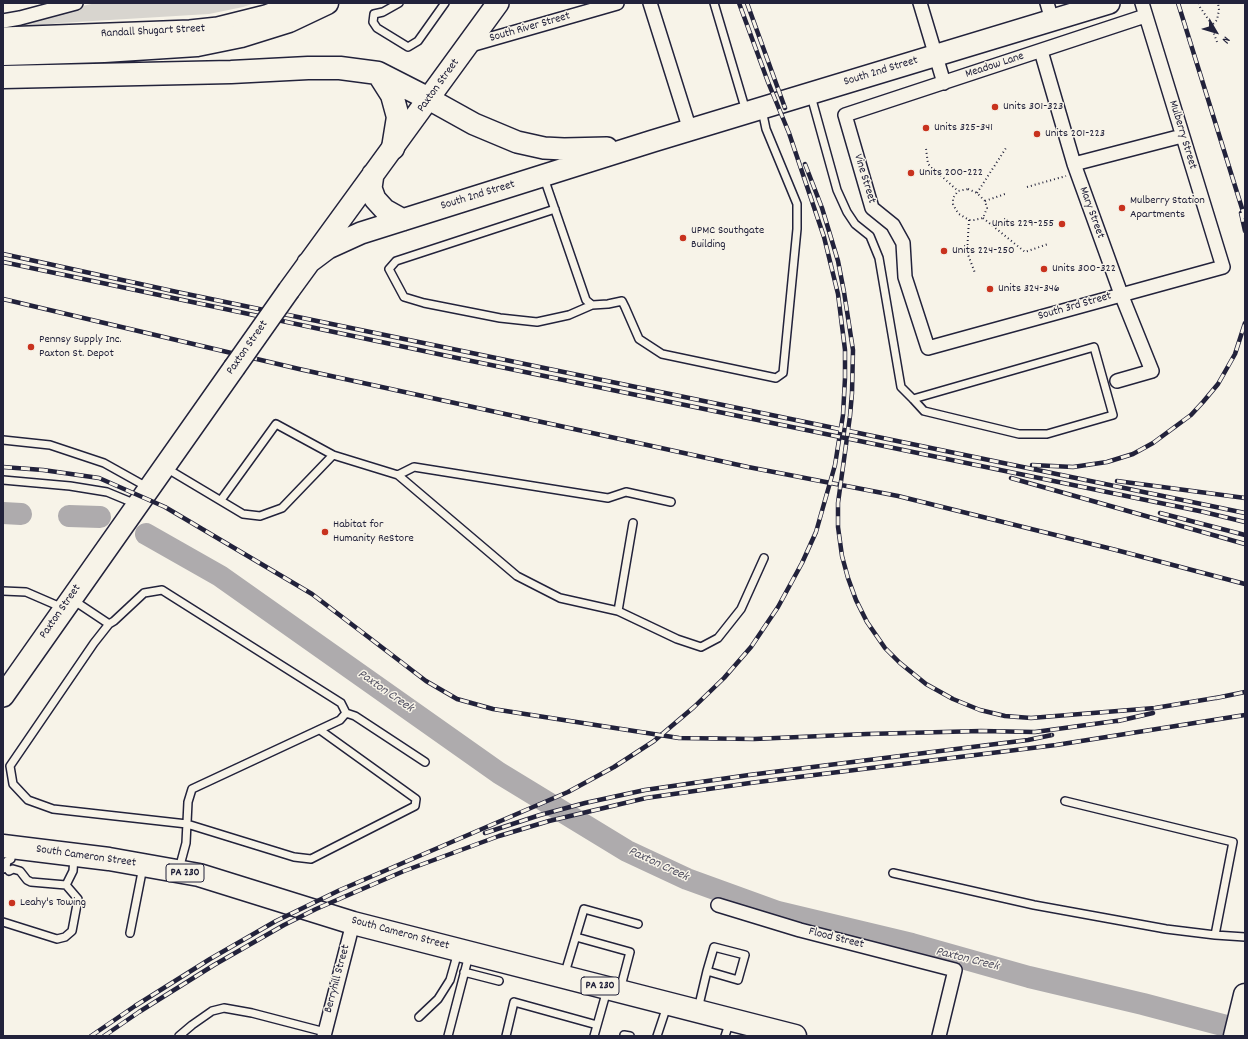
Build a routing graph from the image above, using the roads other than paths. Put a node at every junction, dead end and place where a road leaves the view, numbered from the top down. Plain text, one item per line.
1 (76, 3) edge
2 (300, 3) edge
3 (327, 3) edge
4 (399, 3) edge
5 (445, 3) edge
6 (498, 3) edge
7 (617, 3) edge
8 (650, 3) edge
9 (714, 3) edge
10 (920, 3) edge
11 (1109, 3) edge
12 (1142, 3) edge
13 (1049, 12) edge
14 (1145, 16) junction
15 (3, 24) edge
16 (467, 46) junction
17 (1041, 51) junction
18 (3, 54) edge
19 (936, 56) junction
20 (378, 73) junction
21 (3, 77) edge
22 (944, 83) junction
23 (811, 94) junction
24 (429, 99) junction
25 (754, 111) junction
26 (846, 116) joint
27 (690, 130) junction
28 (1182, 136) junction
29 (653, 141) junction
30 (393, 148) junction
31 (1075, 169) junction
32 (374, 174) junction
33 (544, 176) junction
34 (555, 209) junction
35 (403, 220) junction
36 (308, 263) junction
37 (1223, 267) joint
38 (1121, 294) junction
39 (592, 305) junction
40 (928, 348) joint
41 (1117, 381) dead end
42 (912, 399) junction
43 (3, 440) edge
44 (333, 455) junction
45 (164, 467) junction
46 (398, 475) junction
47 (3, 480) edge
48 (143, 496) junction
49 (221, 500) junction
50 (671, 502) dead end
51 (632, 523) dead end
52 (764, 558) dead end
53 (3, 591) edge
54 (67, 603) junction
55 (618, 611) junction
56 (109, 624) junction
57 (3, 696) edge
58 (346, 713) junction
59 (320, 730) junction
60 (425, 762) dead end
61 (1066, 801) dead end
62 (187, 824) junction
63 (74, 855) junction
64 (7, 858) edge
65 (143, 865) junction
66 (179, 871) junction
67 (893, 873) dead end
68 (66, 885) junction
69 (718, 905) dead end
70 (3, 922) edge
71 (353, 923) junction
72 (638, 924) dead end
73 (130, 933) dead end
74 (1215, 935) junction
75 (576, 937) junction
76 (1245, 938) edge
77 (464, 958) junction
78 (707, 971) junction
79 (564, 977) junction
80 (499, 981) dead end
81 (614, 989) junction
82 (1245, 995) edge
83 (668, 1004) junction
84 (698, 1011) junction
85 (419, 1017) dead end
86 (598, 1025) junction
87 (728, 1028) edge
88 (768, 1033) edge
89 (324, 1034) edge
90 (179, 1036) edge
91 (448, 1036) edge
92 (506, 1036) edge
93 (594, 1036) edge
94 (624, 1036) edge
95 (630, 1036) edge
96 (657, 1036) edge
97 (795, 1036) edge
98 (939, 1036) edge
99 (1235, 1036) edge

1 - 15 street
2 - 15 main road, Randall Shugart Street
3 - 18 highway
4 - 5 lane
6 - 16 main road, Paxton Street
7 - 16 street, South River Street
8 - 27 street
9 - 25 lane
10 - 19 street
11 - 13 main road, South 2nd Street
12 - 14 street, Mulberry Street
13 - 19 main road, South 2nd Street
14 - 17 street, Meadow Lane
14 - 28 street, Mulberry Street
16 - 24 main road, Paxton Street
17 - 22 street, Meadow Lane
17 - 31 street, Mary Street
19 - 22 street
19 - 23 main road, South 2nd Street
20 - 21 highway
20 - 24 highway
20 - 30 highway
22 - 26 street, Meadow Lane
23 - 25 main road, South 2nd Street
23 - 42 lane
24 - 29 main road, South 2nd Street
24 - 30 main road, Paxton Street
25 - 27 main road, South 2nd Street
25 - 39 lane
26 - 40 street, Vine Street
27 - 29 main road, South 2nd Street
28 - 31 street
28 - 37 street, Mulberry Street
29 - 33 main road, South 2nd Street
30 - 32 main road, Paxton Street
31 - 38 street, Mary Street
32 - 35 main road
32 - 36 main road, Paxton Street
33 - 34 lane
33 - 35 main road, South 2nd Street
34 - 39 lane
34 - 39 lane
35 - 36 main road, South 2nd Street
36 - 45 main road, Paxton Street, bridge
37 - 38 street, South 3rd Street
38 - 40 street, South 3rd Street
38 - 41 street, Mary Street
42 - 42 lane
43 - 48 lane
44 - 46 lane
44 - 49 lane
44 - 49 lane
45 - 48 main road, Paxton Street
45 - 49 lane
46 - 50 lane
46 - 55 lane
47 - 48 lane
48 - 54 main road, Paxton Street
51 - 55 lane
52 - 55 lane
53 - 54 lane
54 - 56 lane
54 - 57 main road, Paxton Street
56 - 58 lane
56 - 62 lane
58 - 59 lane
58 - 60 lane
59 - 62 lane
59 - 62 lane
61 - 74 lane
62 - 66 lane
63 - 64 highway, South Cameron Street / PA 230
63 - 65 highway, South Cameron Street / PA 230
63 - 68 lane
64 - 68 lane
65 - 66 highway, South Cameron Street / PA 230
65 - 73 lane
66 - 71 highway, South Cameron Street / PA 230
67 - 74 lane
68 - 70 lane
69 - 98 street, Flood Street
71 - 77 highway, South Cameron Street / PA 230
71 - 89 street, Berryhill Street
72 - 75 lane
74 - 76 lane
75 - 79 lane
75 - 81 lane
77 - 79 highway, South Cameron Street / PA 230
77 - 80 lane
77 - 85 lane
77 - 91 lane
78 - 78 lane
78 - 84 lane
79 - 81 highway, South Cameron Street / PA 230
81 - 83 highway, South Cameron Street / PA 230
81 - 86 lane
82 - 99 highway
83 - 84 highway, South Cameron Street / PA 230
83 - 96 lane
84 - 87 highway, South Cameron Street / PA 230
86 - 92 lane
86 - 93 lane
87 - 88 highway, South Cameron Street / PA 230
88 - 97 highway, South Cameron Street / PA 230
89 - 90 lane
94 - 95 lane

